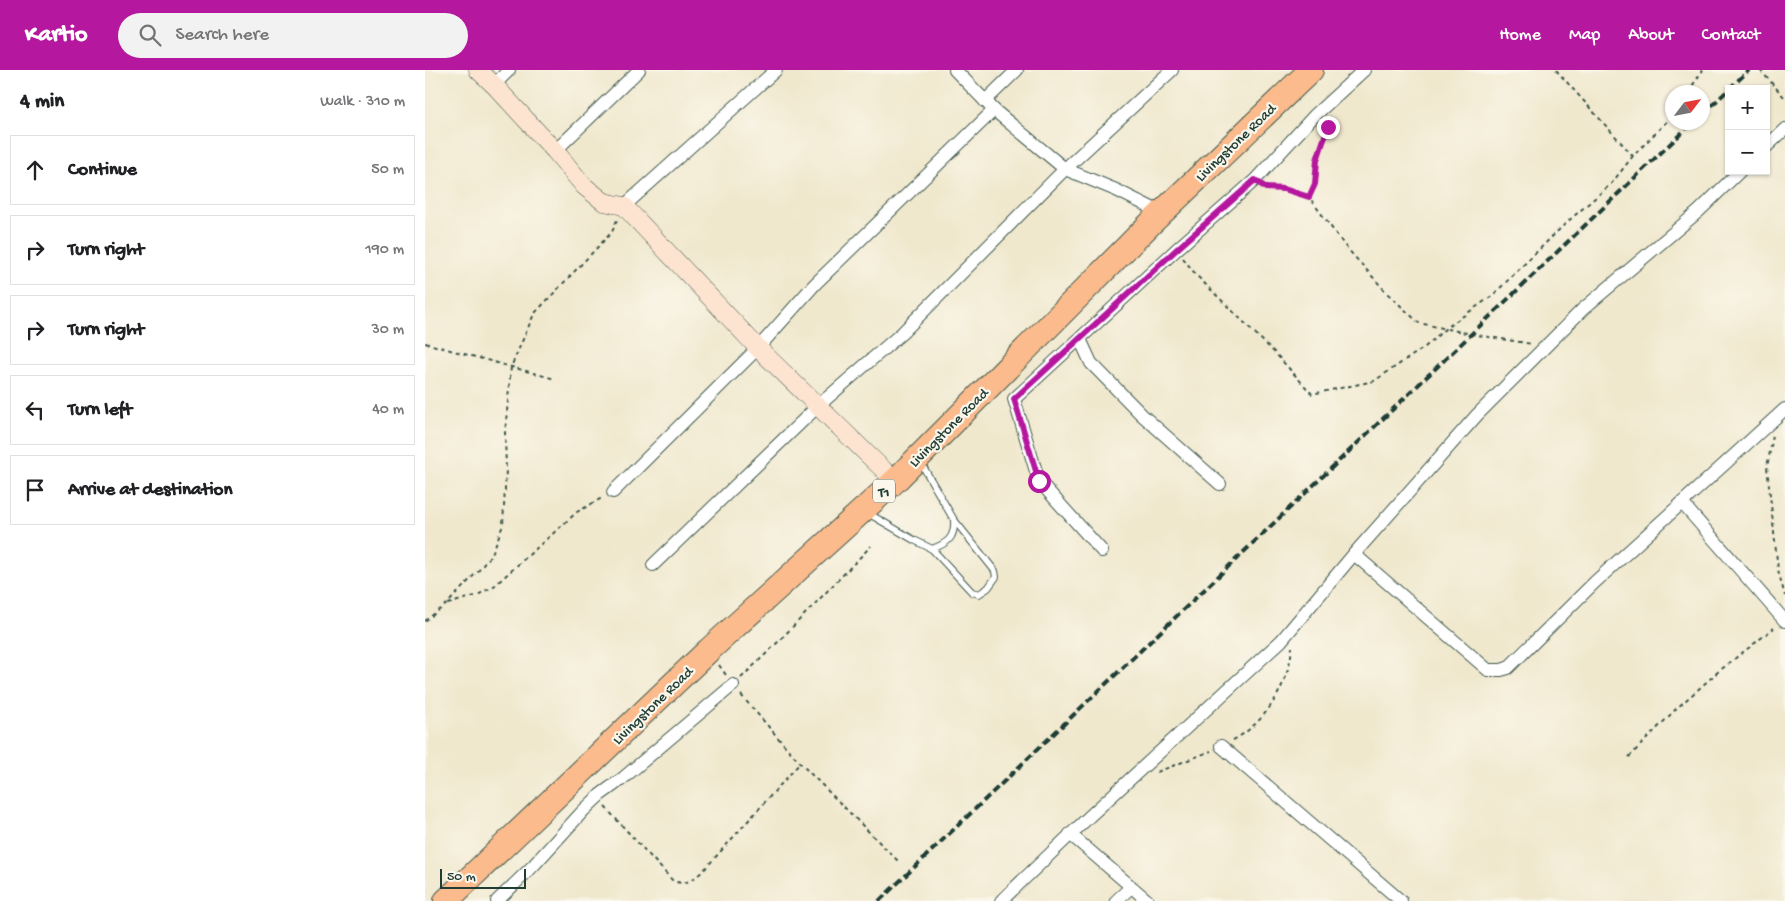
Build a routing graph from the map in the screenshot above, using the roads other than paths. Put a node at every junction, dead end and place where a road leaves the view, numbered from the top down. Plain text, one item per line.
1 (478, 70) edge
2 (509, 70) edge
3 (639, 70) edge
4 (776, 70) edge
5 (955, 70) edge
6 (1017, 70) edge
7 (1172, 70) edge
8 (1311, 70) edge
9 (1364, 70) edge
10 (494, 84) junction
11 (990, 105) junction
12 (1785, 129) edge
13 (1770, 143) edge
14 (555, 151) junction
15 (1065, 169) junction
16 (1736, 175) edge
17 (624, 206) junction
18 (1162, 213) junction
19 (1080, 339) junction
20 (758, 348) junction
21 (818, 406) junction
22 (1781, 413) edge
23 (918, 458) junction
24 (895, 481) junction
25 (1220, 484) dead end
26 (613, 492) road end
27 (1682, 503) junction
28 (863, 510) junction
29 (954, 520) junction
30 (932, 549) junction
31 (1102, 551) dead end
32 (1354, 554) junction
33 (653, 565) dead end
34 (1785, 620) edge
35 (733, 685) road end
36 (1221, 746) road end
37 (1071, 834) junction
38 (1131, 887) junction
39 (446, 901) edge
40 (497, 901) edge
41 (1001, 901) edge
42 (1116, 901) edge
43 (1148, 901) edge
44 (1400, 901) edge

1 - 10 street
2 - 10 street
3 - 14 street
4 - 17 street
5 - 11 street
6 - 11 street
7 - 15 street
8 - 18 highway, Livingstone Road / T1
9 - 19 street
10 - 14 street
11 - 15 street
11 - 20 street
12 - 13 street
14 - 17 street
15 - 18 street
15 - 21 street
16 - 32 street
17 - 20 street
18 - 23 highway, Livingstone Road / T1
19 - 25 street
19 - 31 street
20 - 21 street
20 - 26 street
21 - 24 street
21 - 33 street
22 - 27 street
23 - 24 highway, Livingstone Road / T1
23 - 29 lane
24 - 28 highway, Livingstone Road / T1
27 - 32 street
27 - 34 street
28 - 30 lane
28 - 39 highway, Livingstone Road / T1
29 - 30 lane
29 - 30 lane
32 - 37 street
35 - 40 street
36 - 44 street
37 - 38 street
37 - 41 street
38 - 42 street
38 - 43 street

